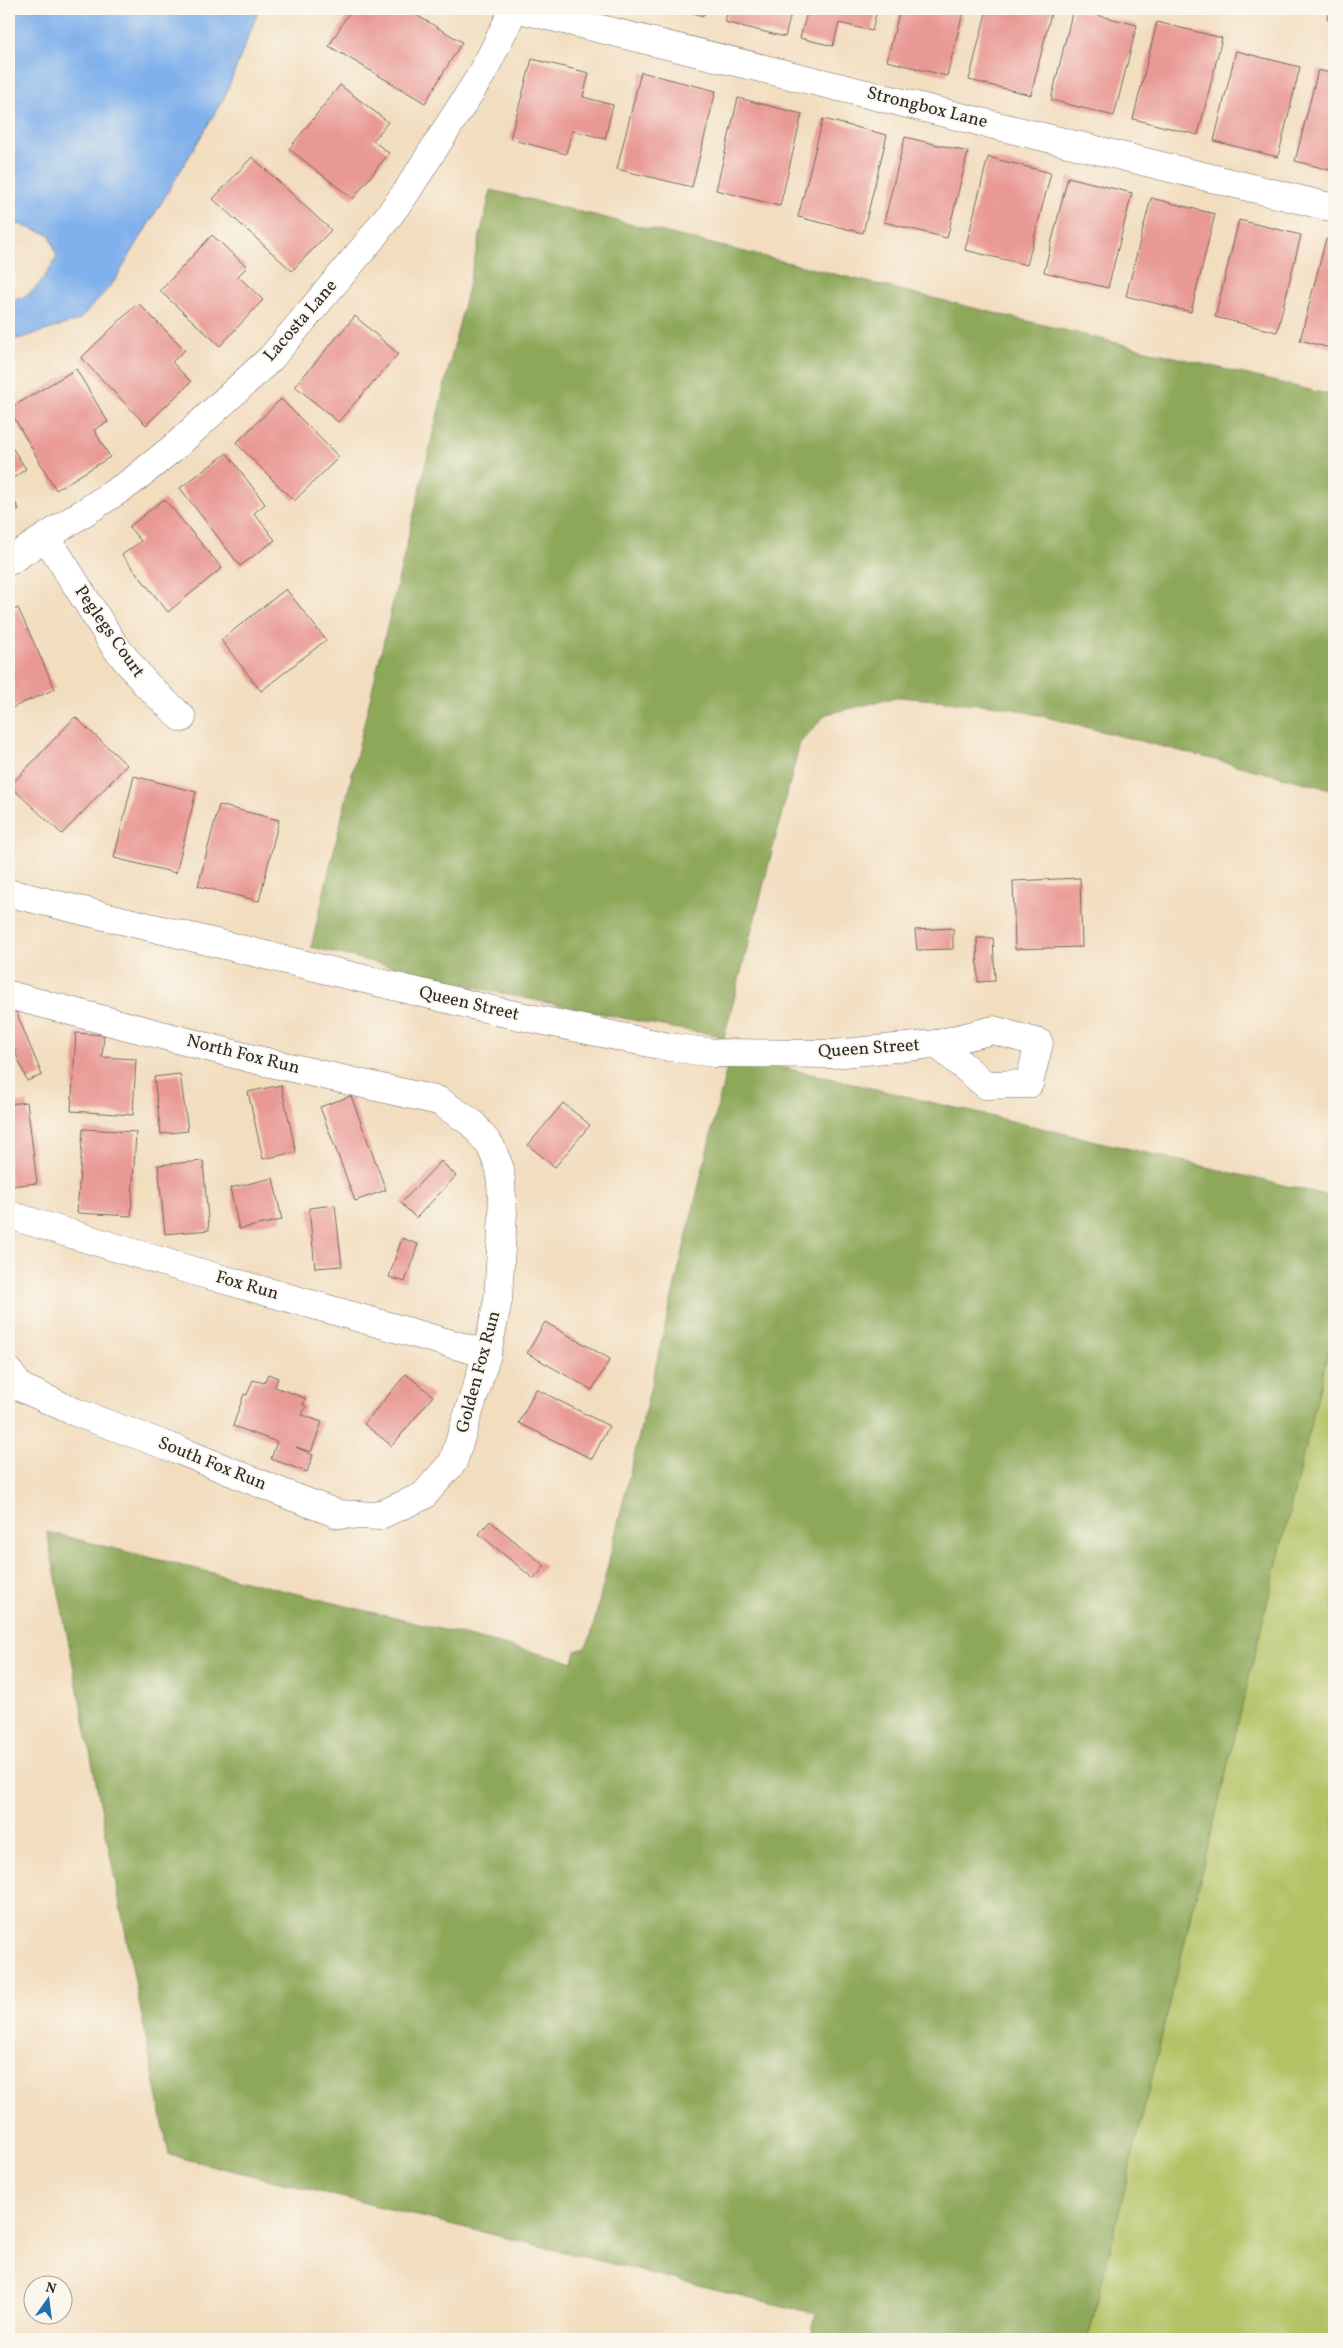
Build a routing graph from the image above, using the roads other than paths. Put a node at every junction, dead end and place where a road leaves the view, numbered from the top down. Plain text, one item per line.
1 (514, 9) edge
2 (519, 9) edge
3 (1334, 208) edge
4 (47, 538) junction
5 (9, 562) edge
6 (182, 718) dead end
7 (9, 893) edge
8 (9, 995) edge
9 (937, 1044) dead end
10 (472, 1123) joint
11 (9, 1215) edge
12 (487, 1354) junction
13 (9, 1373) edge
14 (423, 1496) joint

1 - 4 street, Lacosta Lane
2 - 3 street, Strongbox Lane
4 - 5 street, Lacosta Lane
4 - 6 street, Peglegs Court
7 - 9 street, Queen Street
8 - 10 street, North Fox Run
10 - 12 street, Golden Fox Run
11 - 12 street, Fox Run
12 - 14 street, Golden Fox Run
13 - 14 street, South Fox Run

